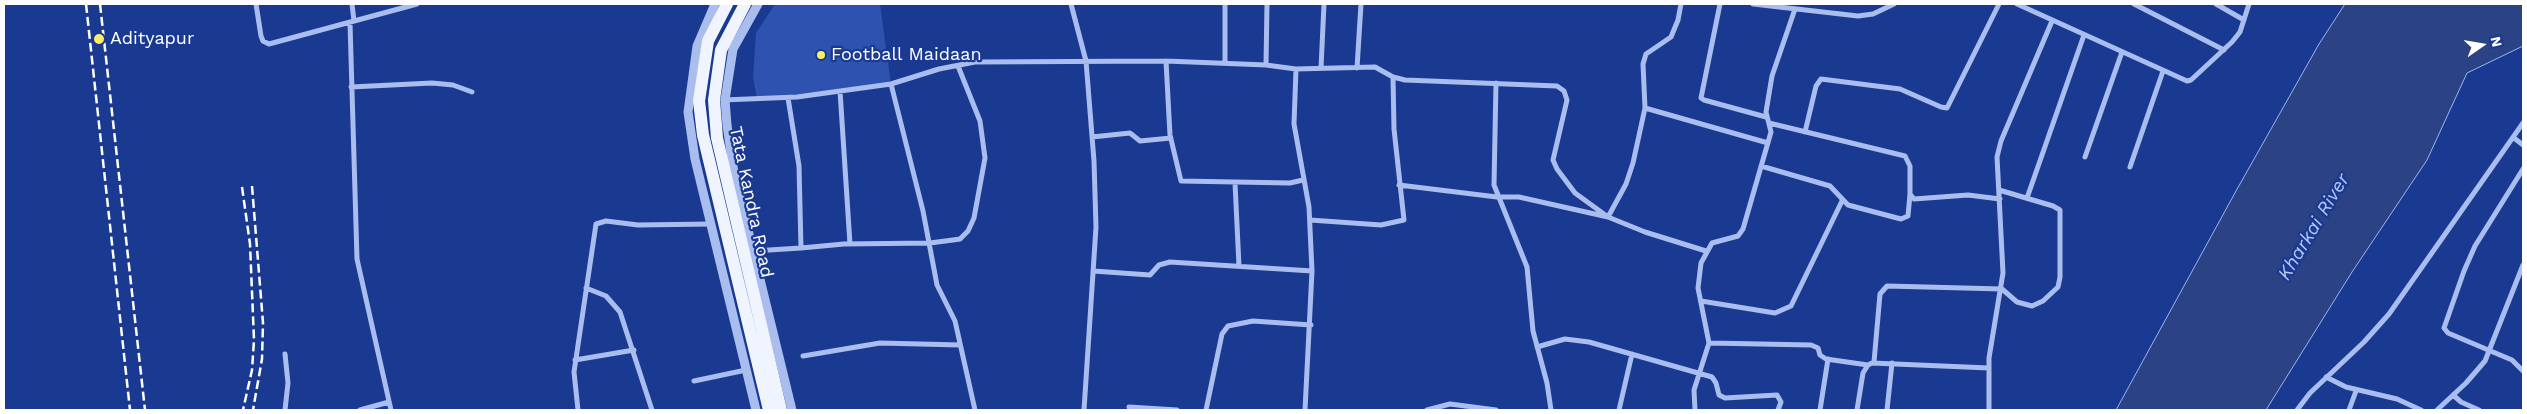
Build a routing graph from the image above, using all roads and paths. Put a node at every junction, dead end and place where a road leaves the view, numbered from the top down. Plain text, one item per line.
1 (256, 4) edge
2 (352, 4) edge
3 (392, 4) edge
4 (417, 4) edge
5 (715, 4) edge
6 (727, 4) edge
7 (745, 4) edge
8 (758, 4) edge
9 (1071, 4) edge
10 (1225, 4) edge
11 (1267, 4) edge
12 (1324, 4) edge
13 (1361, 4) edge
14 (1681, 4) edge
15 (1720, 4) edge
16 (1753, 4) edge
17 (1816, 4) edge
18 (1894, 4) edge
19 (1999, 4) edge
20 (2017, 4) edge
21 (2134, 4) edge
22 (2216, 4) edge
23 (2249, 4) edge
24 (1795, 8) junction
25 (393, 11) junction
26 (1815, 11) junction
27 (2052, 20) junction
28 (2244, 20) junction
29 (352, 22) junction
30 (2084, 35) junction
31 (2224, 50) junction
32 (2122, 52) junction
33 (1086, 61) junction
34 (1166, 61) junction
35 (1225, 63) junction
36 (1266, 65) junction
37 (958, 66) junction
38 (1321, 68) junction
39 (1357, 68) junction
40 (1296, 69) junction
41 (2163, 71) junction
42 (1393, 77) junction
43 (1496, 83) junction
44 (892, 84) junction
45 (351, 88) junction
46 (840, 91) junction
47 (472, 92) dead end
48 (788, 98) junction
49 (720, 100) junction
50 (694, 101) junction
51 (1645, 108) junction
52 (1766, 116) junction
53 (1770, 123) junction
54 (2523, 124) edge
55 (1805, 132) junction
56 (1092, 137) junction
57 (1171, 138) junction
58 (2514, 138) junction
59 (1768, 143) junction
60 (2523, 145) edge
61 (2085, 157) dead end
62 (1762, 166) junction
63 (2130, 167) dead end
64 (2523, 169) edge
65 (1304, 180) junction
66 (1235, 183) junction
67 (1399, 185) junction
68 (1999, 190) junction
69 (1910, 194) junction
70 (1497, 197) junction
71 (2027, 198) junction
72 (2000, 199) junction
73 (1842, 200) junction
74 (1608, 217) junction
75 (1310, 220) junction
76 (711, 224) junction
77 (930, 243) junction
78 (850, 244) junction
79 (801, 248) junction
80 (753, 251) junction
81 (1706, 251) junction
82 (2523, 265) edge
83 (1238, 266) junction
84 (1093, 271) junction
85 (1312, 271) junction
86 (586, 288) junction
87 (2002, 289) junction
88 (1700, 301) junction
89 (1311, 325) junction
90 (1709, 343) junction
91 (960, 345) junction
92 (1537, 346) junction
93 (634, 350) junction
94 (2490, 350) junction
95 (286, 354) dead end
96 (1632, 354) junction
97 (803, 356) dead end
98 (1828, 359) junction
99 (575, 360) junction
100 (1892, 363) junction
101 (1871, 364) junction
102 (1989, 368) junction
103 (746, 370) junction
104 (2523, 371) edge
105 (1700, 374) junction
106 (2326, 377) junction
107 (694, 382) dead end
108 (2356, 391) junction
109 (2453, 395) junction
110 (389, 402) junction
111 (2406, 403) junction
112 (1129, 407) dead end
113 (285, 410) edge
114 (360, 410) edge
115 (391, 410) edge
116 (578, 410) edge
117 (652, 410) edge
118 (756, 410) edge
119 (768, 410) edge
120 (781, 410) edge
121 (792, 410) edge
122 (975, 410) edge
123 (1084, 410) edge
124 (1177, 410) edge
125 (1206, 410) edge
126 (1305, 410) edge
127 (1427, 410) edge
128 (1496, 410) edge
129 (1550, 410) edge
130 (1619, 410) edge
131 (1695, 410) edge
132 (1778, 410) edge
133 (1820, 410) edge
134 (1857, 410) edge
135 (1887, 410) edge
136 (1989, 410) edge
137 (2297, 410) edge
138 (2350, 410) edge
139 (2403, 410) edge
140 (2421, 410) edge
141 (2437, 410) edge
142 (2479, 410) edge

1 - 29 street
2 - 29 street
3 - 25 street
4 - 25 street
5 - 50 street
6 - 50 main road, Tata Kandra Road
7 - 49 main road, Tata Kandra Road
8 - 49 street
9 - 33 street
10 - 35 street
11 - 36 street
12 - 38 street
13 - 39 street
14 - 51 street
15 - 52 street
16 - 24 street
17 - 26 street
18 - 26 street
19 - 55 street
20 - 27 street
21 - 31 street
22 - 28 street
23 - 28 street
24 - 26 street
24 - 52 street
25 - 29 street
27 - 30 street
27 - 68 street
28 - 31 street
29 - 45 street
30 - 32 street
30 - 71 street
31 - 41 street
32 - 41 street
32 - 61 street
33 - 34 street
33 - 37 street
33 - 56 street
34 - 35 street
34 - 57 street
35 - 36 street
36 - 40 street
37 - 44 street
37 - 77 street
38 - 39 street
38 - 40 street
39 - 42 street
40 - 65 street
41 - 63 street
42 - 43 street
42 - 67 street
43 - 70 street
43 - 74 street
44 - 46 street
44 - 77 street
45 - 47 street
45 - 110 street
46 - 48 street
46 - 78 street
48 - 49 street
48 - 79 street
49 - 80 street
49 - 120 main road, Tata Kandra Road
50 - 76 street
50 - 119 main road, Tata Kandra Road
51 - 59 street
51 - 74 street
52 - 53 street
53 - 55 street
53 - 59 street
54 - 58 street
55 - 69 street
56 - 57 street
56 - 84 street
57 - 66 street
58 - 60 street
58 - 106 street
59 - 62 street
62 - 73 street
62 - 81 street
64 - 94 street
65 - 66 street
65 - 75 street
66 - 83 street
67 - 70 street
67 - 75 street
68 - 71 street
68 - 72 street
69 - 72 street
69 - 73 street
70 - 74 street
70 - 92 street
71 - 87 street
72 - 87 street
73 - 88 street
74 - 81 street
75 - 85 street
76 - 86 street
76 - 103 street
77 - 78 street
77 - 91 street
78 - 79 street
79 - 80 street
80 - 121 street
81 - 88 street
82 - 94 street
83 - 84 street
83 - 85 street
84 - 123 street
85 - 89 street
86 - 93 street
86 - 99 street
87 - 101 street
87 - 102 street
88 - 90 street
89 - 125 street
89 - 126 street
90 - 98 street
90 - 105 street
91 - 97 street
91 - 122 street
92 - 96 street
92 - 129 street
93 - 99 street
93 - 117 street
94 - 104 street
94 - 109 street
95 - 113 street
96 - 105 street
96 - 130 street
98 - 101 street
98 - 133 street
99 - 116 street
100 - 101 street
100 - 102 street
100 - 135 street
101 - 134 street
102 - 136 street
103 - 107 street
103 - 118 street
105 - 131 street
105 - 132 street
106 - 108 street
106 - 137 street
108 - 111 street
108 - 138 street
109 - 141 street
109 - 142 street
110 - 114 street
110 - 115 street
111 - 139 street
111 - 140 street
112 - 124 street
127 - 128 street

